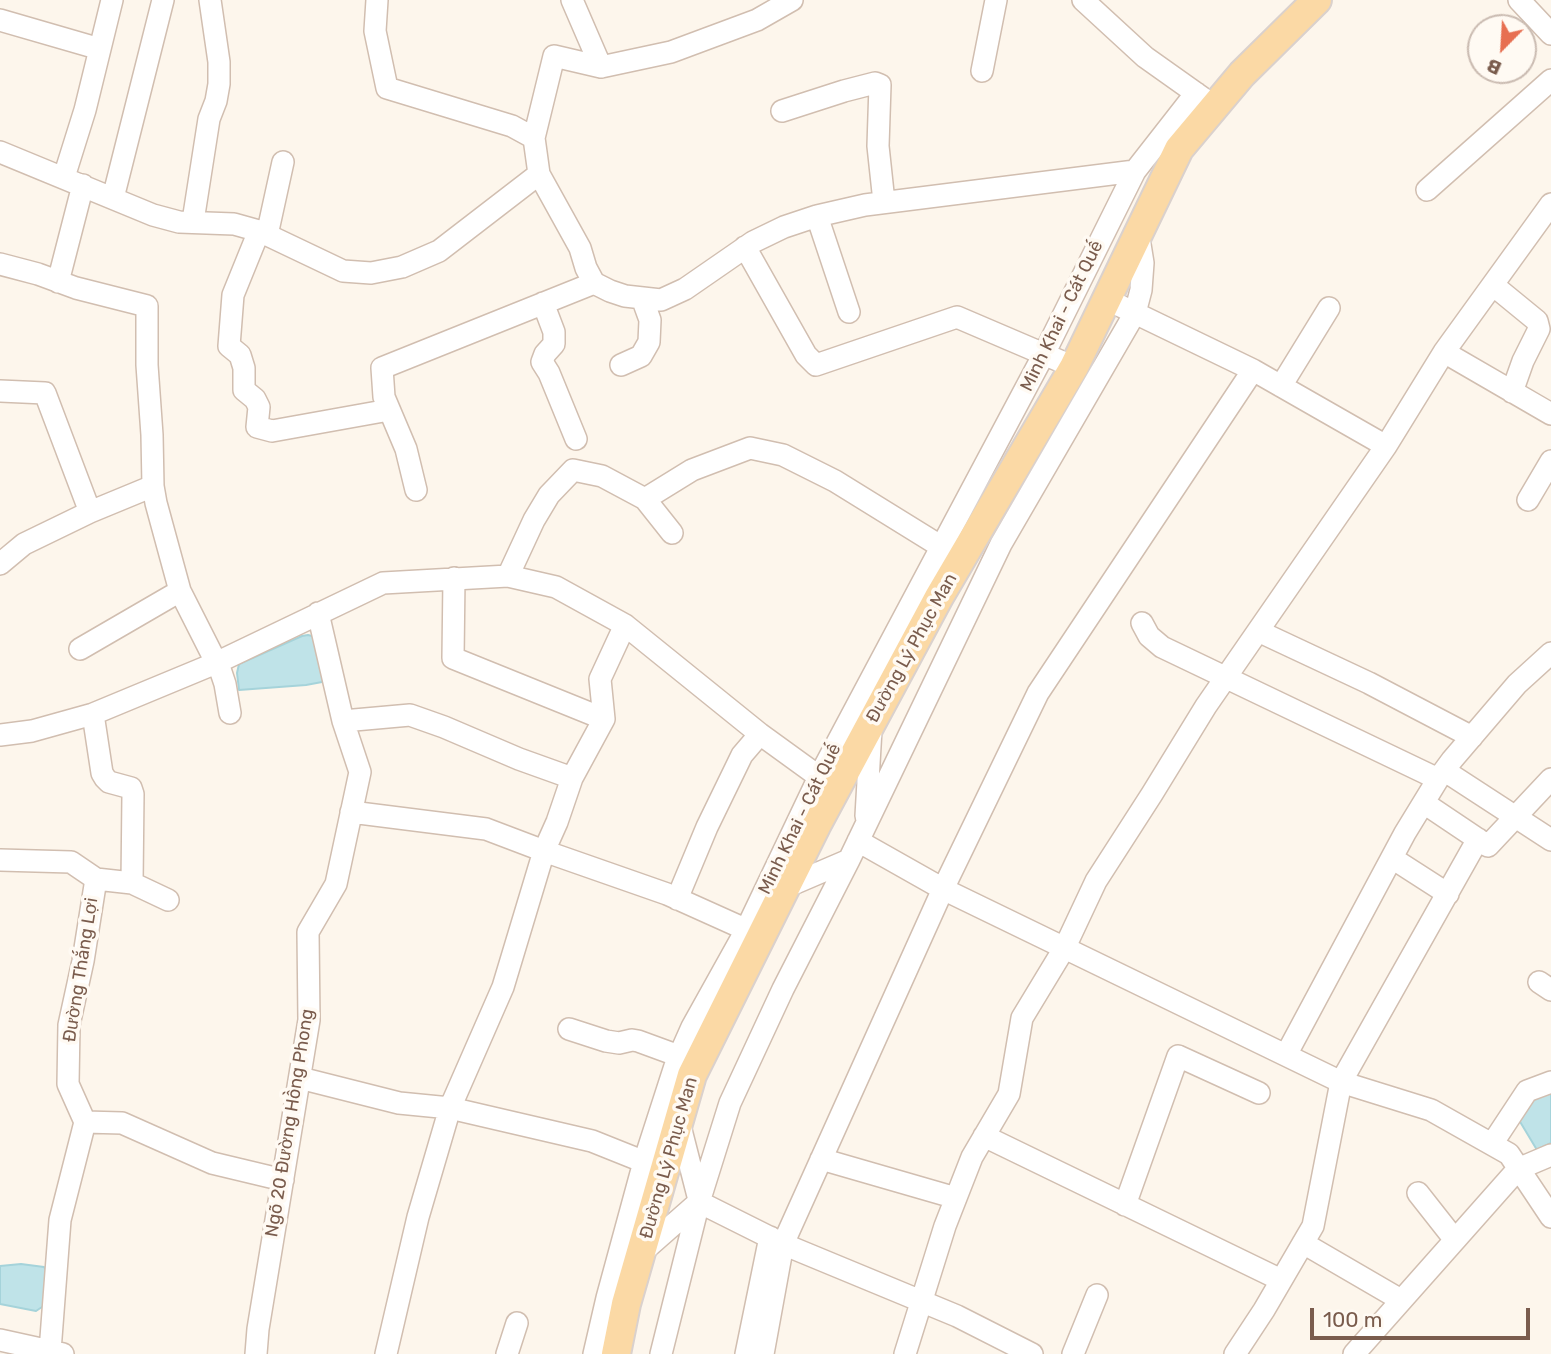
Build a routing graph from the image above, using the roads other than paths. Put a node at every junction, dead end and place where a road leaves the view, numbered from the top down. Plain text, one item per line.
1 (113, 0) edge
2 (163, 0) edge
3 (210, 0) edge
4 (377, 0) edge
5 (572, 0) edge
6 (792, 0) edge
7 (996, 0) edge
8 (1083, 0) edge
9 (1317, 0) edge
10 (1528, 3) edge
11 (0, 20) edge
12 (1551, 34) edge
13 (100, 48) junction
14 (601, 67) junction
15 (982, 71) dead end
16 (1551, 80) edge
17 (1205, 100) junction
18 (782, 111) dead end
19 (534, 138) junction
20 (0, 152) edge
21 (283, 162) dead end
22 (1135, 172) junction
23 (539, 174) junction
24 (74, 181) junction
25 (1427, 190) dead end
26 (113, 198) junction
27 (884, 202) junction
28 (1551, 204) edge
29 (817, 216) junction
30 (194, 221) junction
31 (1138, 232) junction
32 (263, 233) junction
33 (745, 247) junction
34 (0, 264) edge
35 (58, 282) junction
36 (594, 283) junction
37 (1493, 285) junction
38 (642, 298) junction
39 (1106, 299) junction
40 (543, 303) junction
41 (1329, 308) dead end
42 (849, 312) dead end
43 (1135, 313) junction
44 (1444, 352) junction
45 (1044, 354) junction
46 (621, 365) dead end
47 (1074, 367) junction
48 (1253, 370) junction
49 (1281, 386) junction
50 (0, 391) edge
51 (1512, 392) junction
52 (389, 410) junction
53 (1551, 414) edge
54 (576, 439) dead end
55 (1386, 446) junction
56 (1551, 461) edge
57 (153, 486) junction
58 (416, 490) dead end
59 (645, 499) junction
60 (1528, 500) dead end
61 (90, 512) junction
62 (672, 533) dead end
63 (951, 553) junction
64 (0, 564) edge
65 (508, 576) junction
66 (454, 578) junction
67 (180, 591) junction
68 (318, 613) junction
69 (1142, 623) dead end
70 (625, 625) junction
71 (1258, 631) junction
72 (80, 649) dead end
73 (1551, 653) edge
74 (216, 663) junction
75 (1226, 678) junction
76 (230, 713) dead end
77 (93, 714) junction
78 (604, 719) junction
79 (343, 721) junction
80 (871, 724) junction
81 (760, 734) junction
82 (0, 735) edge
83 (1472, 737) junction
84 (1441, 775) junction
85 (572, 778) junction
86 (1551, 779) edge
87 (828, 783) junction
88 (1424, 803) junction
89 (351, 812) junction
90 (1515, 817) junction
91 (861, 833) junction
92 (1478, 839) junction
93 (1551, 840) edge
94 (544, 852) junction
95 (1392, 858) junction
96 (0, 860) edge
97 (849, 860) junction
98 (96, 878) junction
99 (132, 883) junction
100 (786, 887) junction
101 (943, 889) junction
102 (1448, 894) junction
103 (677, 899) junction
104 (168, 900) dead end
105 (753, 933) junction
106 (1065, 947) junction
107 (569, 1029) dead end
108 (1286, 1055) junction
109 (679, 1056) junction
110 (300, 1078) junction
111 (1341, 1082) junction
112 (1551, 1082) edge
113 (1259, 1093) dead end
114 (450, 1108) junction
115 (679, 1121) junction
116 (85, 1122) junction
117 (984, 1136) junction
118 (1492, 1144) junction
119 (1551, 1155) edge
120 (821, 1159) junction
121 (654, 1166) junction
122 (1518, 1169) junction
123 (283, 1180) junction
124 (1418, 1193) dead end
125 (956, 1198) junction
126 (699, 1202) junction
127 (1125, 1205) junction
128 (1551, 1217) edge
129 (777, 1240) junction
130 (1455, 1240) junction
131 (1303, 1243) junction
132 (641, 1253) junction
133 (1281, 1280) junction
134 (1097, 1294) dead end
135 (1401, 1300) junction
136 (923, 1302) junction
137 (517, 1322) dead end
138 (0, 1340) edge
139 (54, 1353) edge
140 (256, 1354) edge
141 (386, 1354) edge
142 (507, 1354) edge
143 (594, 1354) edge
144 (617, 1354) edge
145 (661, 1354) edge
146 (746, 1354) edge
147 (763, 1354) edge
148 (905, 1354) edge
149 (1032, 1354) edge
150 (1073, 1354) edge
151 (1235, 1354) edge
152 (1353, 1354) edge

1 - 13 street
2 - 26 street
3 - 30 street
4 - 19 street
5 - 14 street
6 - 14 street
7 - 15 street
8 - 17 street
9 - 17 main road, Đường Lý Phục Man
10 - 12 street
11 - 13 street
13 - 24 street
14 - 19 street
16 - 25 street
17 - 22 street, Minh Khai - Cát Quế
17 - 31 main road, Đường Lý Phục Man
18 - 27 street
19 - 23 street
20 - 24 street
21 - 32 street
22 - 27 street
22 - 45 street, Minh Khai - Cát Quế
23 - 32 street
23 - 36 street
24 - 26 street
24 - 35 street
26 - 30 street
27 - 29 street
28 - 37 street
29 - 33 street
29 - 42 street
30 - 32 street
31 - 39 main road, Đường Lý Phục Man
31 - 43 street
32 - 52 street
33 - 38 street
33 - 45 street
34 - 35 street
35 - 57 street
36 - 38 street
36 - 40 street
37 - 44 street
37 - 51 street
38 - 46 street
39 - 43 street
39 - 47 main road, Đường Lý Phục Man
40 - 52 street
40 - 54 street
41 - 49 street
43 - 48 street
43 - 91 street
44 - 51 street
44 - 55 street
45 - 47 street
45 - 63 street, Minh Khai - Cát Quế
47 - 63 main road, Đường Lý Phục Man
48 - 49 street
48 - 101 street
49 - 55 street
50 - 61 street
51 - 53 street
52 - 58 street
55 - 71 street
56 - 60 street
57 - 61 street
57 - 67 street
59 - 62 street
59 - 63 street
59 - 65 street
61 - 64 street
63 - 80 main road, Đường Lý Phục Man
63 - 87 street, Minh Khai - Cát Quế
65 - 66 street
65 - 70 street
66 - 68 street
66 - 78 street
67 - 72 street
67 - 74 street
68 - 74 street
68 - 79 street, Ngõ 20 Đường Hồng Phong
69 - 75 street
70 - 78 street
70 - 81 street
71 - 75 street
71 - 83 street
73 - 83 street
74 - 76 street
74 - 77 street
75 - 84 street
75 - 106 street
77 - 82 street
77 - 99 street
78 - 85 street
79 - 85 street
79 - 89 street, Ngõ 20 Đường Hồng Phong
80 - 87 main road, Đường Lý Phục Man
80 - 91 street
81 - 87 street
81 - 103 street
83 - 84 street
84 - 88 street
84 - 90 street
85 - 94 street
86 - 90 street
87 - 100 main road, Đường Lý Phục Man
87 - 105 street, Minh Khai - Cát Quế
88 - 92 street
88 - 95 street
89 - 94 street
89 - 110 street, Ngõ 20 Đường Hồng Phong
90 - 92 street
90 - 93 street
91 - 97 street
91 - 101 street
92 - 102 street
94 - 103 street
94 - 114 street
95 - 102 street
95 - 108 street
96 - 98 street
97 - 100 street
97 - 126 street
98 - 99 street, Đường Thắng Lợi
98 - 116 street, Đường Thắng Lợi
99 - 104 street, Đường Thắng Lợi
100 - 105 main road, Đường Lý Phục Man
101 - 106 street
101 - 120 street
102 - 111 street
103 - 105 street
105 - 109 street, Minh Khai - Cát Quế
105 - 115 main road, Đường Lý Phục Man
106 - 108 street
106 - 117 street
107 - 109 street
108 - 111 street
109 - 121 street, Minh Khai - Cát Quế
110 - 114 street
110 - 123 street, Ngõ 20 Đường Hồng Phong
111 - 118 street
111 - 131 street
112 - 118 street
113 - 127 street
114 - 121 street
114 - 141 street
115 - 121 main road, Đường Lý Phục Man
115 - 126 street
116 - 123 street
116 - 139 street
117 - 125 street
117 - 127 street
118 - 122 street
119 - 122 street
120 - 125 street
120 - 129 street
121 - 132 main road, Đường Lý Phục Man
121 - 143 street, Minh Khai - Cát Quế
122 - 128 street
122 - 130 street
123 - 140 street, Ngõ 20 Đường Hồng Phong
124 - 130 street
125 - 136 street
126 - 129 street
126 - 132 street
126 - 145 street
127 - 133 street
129 - 136 street
129 - 146 street
129 - 147 street
130 - 135 street
131 - 133 street
131 - 135 street
132 - 144 main road, Đường Lý Phục Man
133 - 151 street
134 - 150 street
135 - 152 street
136 - 148 street
136 - 149 street
137 - 142 street
138 - 139 street

